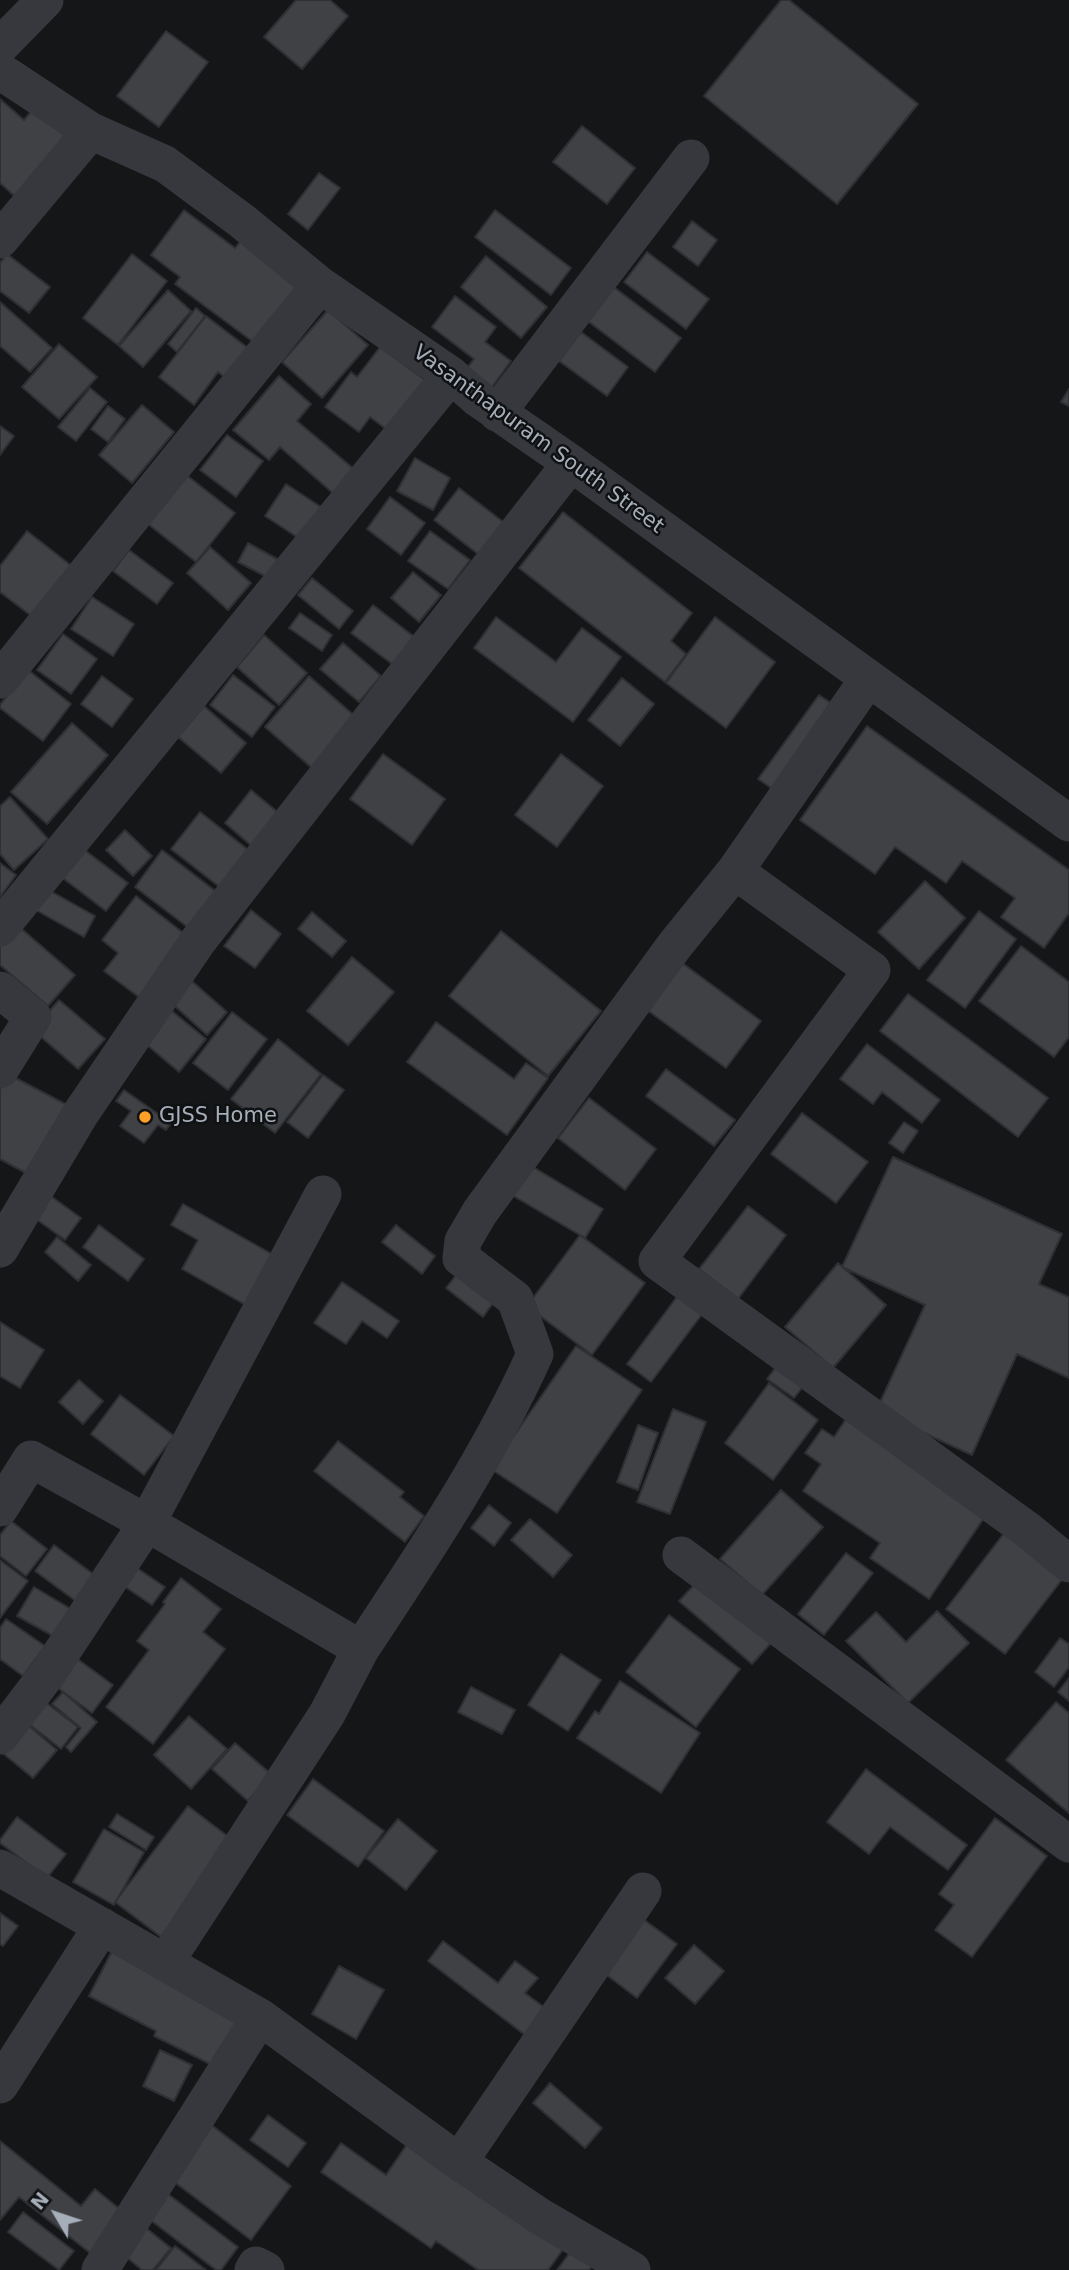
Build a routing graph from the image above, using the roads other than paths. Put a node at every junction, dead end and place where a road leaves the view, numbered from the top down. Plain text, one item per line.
1 (45, 0) edge
2 (0, 46) edge
3 (0, 72) edge
4 (91, 131) junction
5 (691, 158) dead end
6 (0, 240) edge
7 (320, 285) junction
8 (451, 375) junction
9 (497, 413) junction
10 (571, 463) junction
11 (868, 679) junction
12 (0, 680) edge
13 (1069, 822) edge
14 (735, 871) junction
15 (0, 928) edge
16 (0, 989) edge
17 (0, 1070) edge
18 (323, 1194) dead end
19 (0, 1249) edge
20 (0, 1508) edge
21 (147, 1523) junction
22 (681, 1555) dead end
23 (1069, 1564) edge
24 (361, 1649) junction
25 (0, 1736) edge
26 (1069, 1844) edge
27 (0, 1868) edge
28 (643, 1891) dead end
29 (102, 1926) junction
30 (164, 1963) junction
31 (260, 2017) junction
32 (0, 2085) edge
33 (459, 2162) junction
34 (100, 2270) edge
35 (253, 2270) edge
36 (265, 2270) edge
37 (632, 2270) edge

1 - 2 street
3 - 4 street, Vasanthapuram South Street
4 - 6 street
4 - 7 street, Vasanthapuram South Street
5 - 9 street
7 - 8 street, Vasanthapuram South Street
7 - 12 street
8 - 9 street, Vasanthapuram South Street
8 - 15 street
9 - 10 street, Vasanthapuram South Street
10 - 11 street, Vasanthapuram South Street
10 - 19 street
11 - 13 street, Vasanthapuram South Street
11 - 14 street
14 - 23 street
14 - 24 street
16 - 17 street
18 - 21 street
20 - 21 street
21 - 24 street
21 - 25 street
22 - 26 street
24 - 30 street
27 - 29 street
28 - 33 street
29 - 30 street
29 - 32 street
30 - 31 street
31 - 33 street
31 - 34 street
33 - 37 street
35 - 36 street

